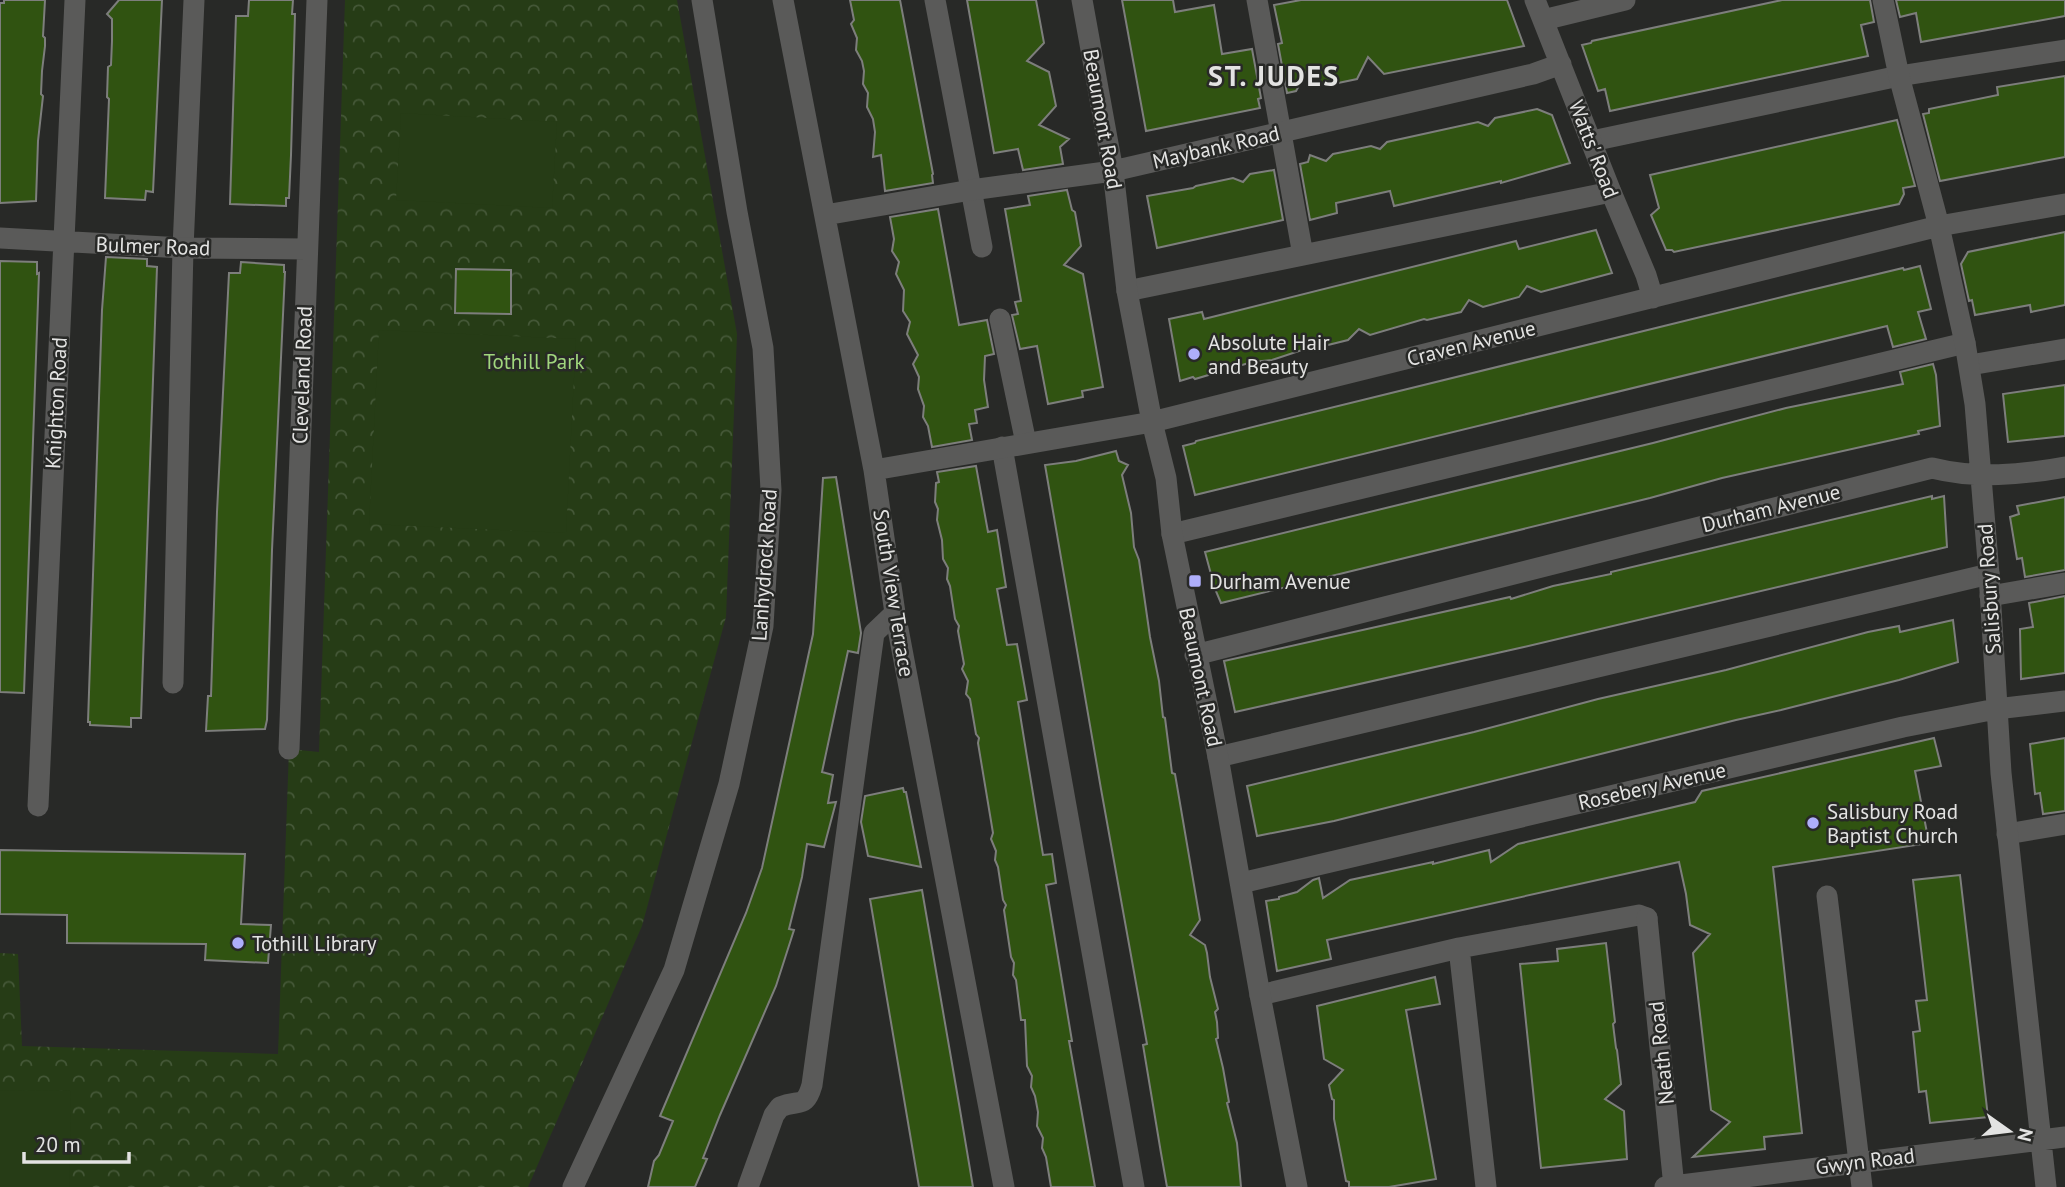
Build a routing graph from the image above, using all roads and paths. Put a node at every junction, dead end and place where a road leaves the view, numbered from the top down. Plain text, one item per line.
1 (75, 0) edge
2 (194, 0) edge
3 (317, 0) edge
4 (702, 0) edge
5 (783, 0) edge
6 (935, 0) edge
7 (1082, 0) edge
8 (1257, 0) edge
9 (1535, 0) edge
10 (1625, 0) edge
11 (1883, 0) edge
12 (1543, 20) junction
13 (2065, 50) edge
14 (1561, 64) junction
15 (1899, 76) junction
16 (1279, 132) junction
17 (1592, 141) junction
18 (1113, 171) junction
19 (971, 190) junction
20 (1611, 192) junction
21 (2065, 204) edge
22 (825, 215) junction
23 (1939, 226) junction
24 (0, 238) edge
25 (64, 242) junction
26 (982, 247) dead end
27 (183, 248) junction
28 (307, 249) junction
29 (1303, 255) junction
30 (1127, 291) junction
31 (1653, 298) junction
32 (1000, 318) dead end
33 (1965, 343) junction
34 (2065, 349) edge
35 (1970, 365) junction
36 (1152, 422) junction
37 (1026, 443) junction
38 (1002, 447) junction
39 (2065, 467) edge
40 (874, 470) junction
41 (1981, 474) junction
42 (1172, 534) junction
43 (1989, 574) junction
44 (2065, 583) edge
45 (1990, 596) junction
46 (895, 613) junction
47 (1195, 655) junction
48 (173, 683) dead end
49 (2065, 701) edge
50 (1996, 709) junction
51 (289, 749) dead end
52 (1218, 757) junction
53 (38, 806) dead end
54 (2065, 824) edge
55 (2007, 834) junction
56 (1241, 883) junction
57 (1827, 896) dead end
58 (1460, 948) junction
59 (1260, 995) junction
60 (2065, 1137) edge
61 (2039, 1139) junction
62 (1860, 1161) junction
63 (573, 1187) edge
64 (748, 1187) edge
65 (1004, 1187) edge
66 (1133, 1187) edge
67 (1297, 1187) edge
68 (1486, 1187) edge
69 (1671, 1187) edge
70 (1862, 1187) edge
71 (2046, 1187) edge

1 - 25 street, Knighton Road
2 - 27 street
3 - 28 street, Cleveland Road
4 - 63 street, Lanhydrock Road
5 - 22 street, South View Terrace
6 - 19 street
7 - 18 street, Beaumont Road
8 - 16 street
9 - 12 street, Watts' Road
10 - 12 street
11 - 15 street, Salisbury Road
12 - 14 street, Watts' Road
13 - 15 street
14 - 16 street, Maybank Road
14 - 17 street, Watts' Road
15 - 17 street
15 - 23 street, Salisbury Road
16 - 18 street, Maybank Road
16 - 29 street
17 - 20 street, Watts' Road
18 - 19 street, Maybank Road
18 - 30 street, Beaumont Road
19 - 22 street, Maybank Road
19 - 26 street
20 - 29 street
20 - 31 street, Watts' Road
21 - 23 street, Craven Avenue
22 - 40 street, South View Terrace
23 - 31 street, Craven Avenue
23 - 33 street, Salisbury Road
24 - 25 street, Bulmer Road
25 - 27 street, Bulmer Road
25 - 53 street, Knighton Road
27 - 28 street, Bulmer Road
27 - 48 street
28 - 51 street, Cleveland Road
29 - 30 street
30 - 36 street, Beaumont Road
31 - 36 street, Craven Avenue
32 - 37 street
33 - 35 street, Salisbury Road
33 - 42 street
34 - 35 street
35 - 41 street, Salisbury Road
36 - 37 street, Craven Avenue
36 - 42 street, Beaumont Road
37 - 38 street, Craven Avenue
38 - 40 street, Craven Avenue
38 - 66 street
39 - 41 street, Durham Avenue
40 - 46 street, South View Terrace
41 - 43 street, Salisbury Road
41 - 47 street, Durham Avenue
42 - 47 street, Beaumont Road
43 - 45 street, Salisbury Road
43 - 52 street
44 - 45 street
45 - 50 street, Salisbury Road
46 - 64 street
46 - 65 street, South View Terrace
47 - 52 street, Beaumont Road
49 - 50 street, Rosebery Avenue
50 - 55 street, Salisbury Road
50 - 56 street, Rosebery Avenue
52 - 56 street, Beaumont Road
54 - 55 street
55 - 61 street, Salisbury Road
56 - 59 street, Beaumont Road
57 - 62 street
58 - 59 street
58 - 68 street
58 - 69 street, Neath Road
59 - 67 street, Beaumont Road
60 - 61 street, Gwyn Road
61 - 62 street, Gwyn Road
61 - 71 street, Salisbury Road
62 - 69 street, Gwyn Road
62 - 70 street

